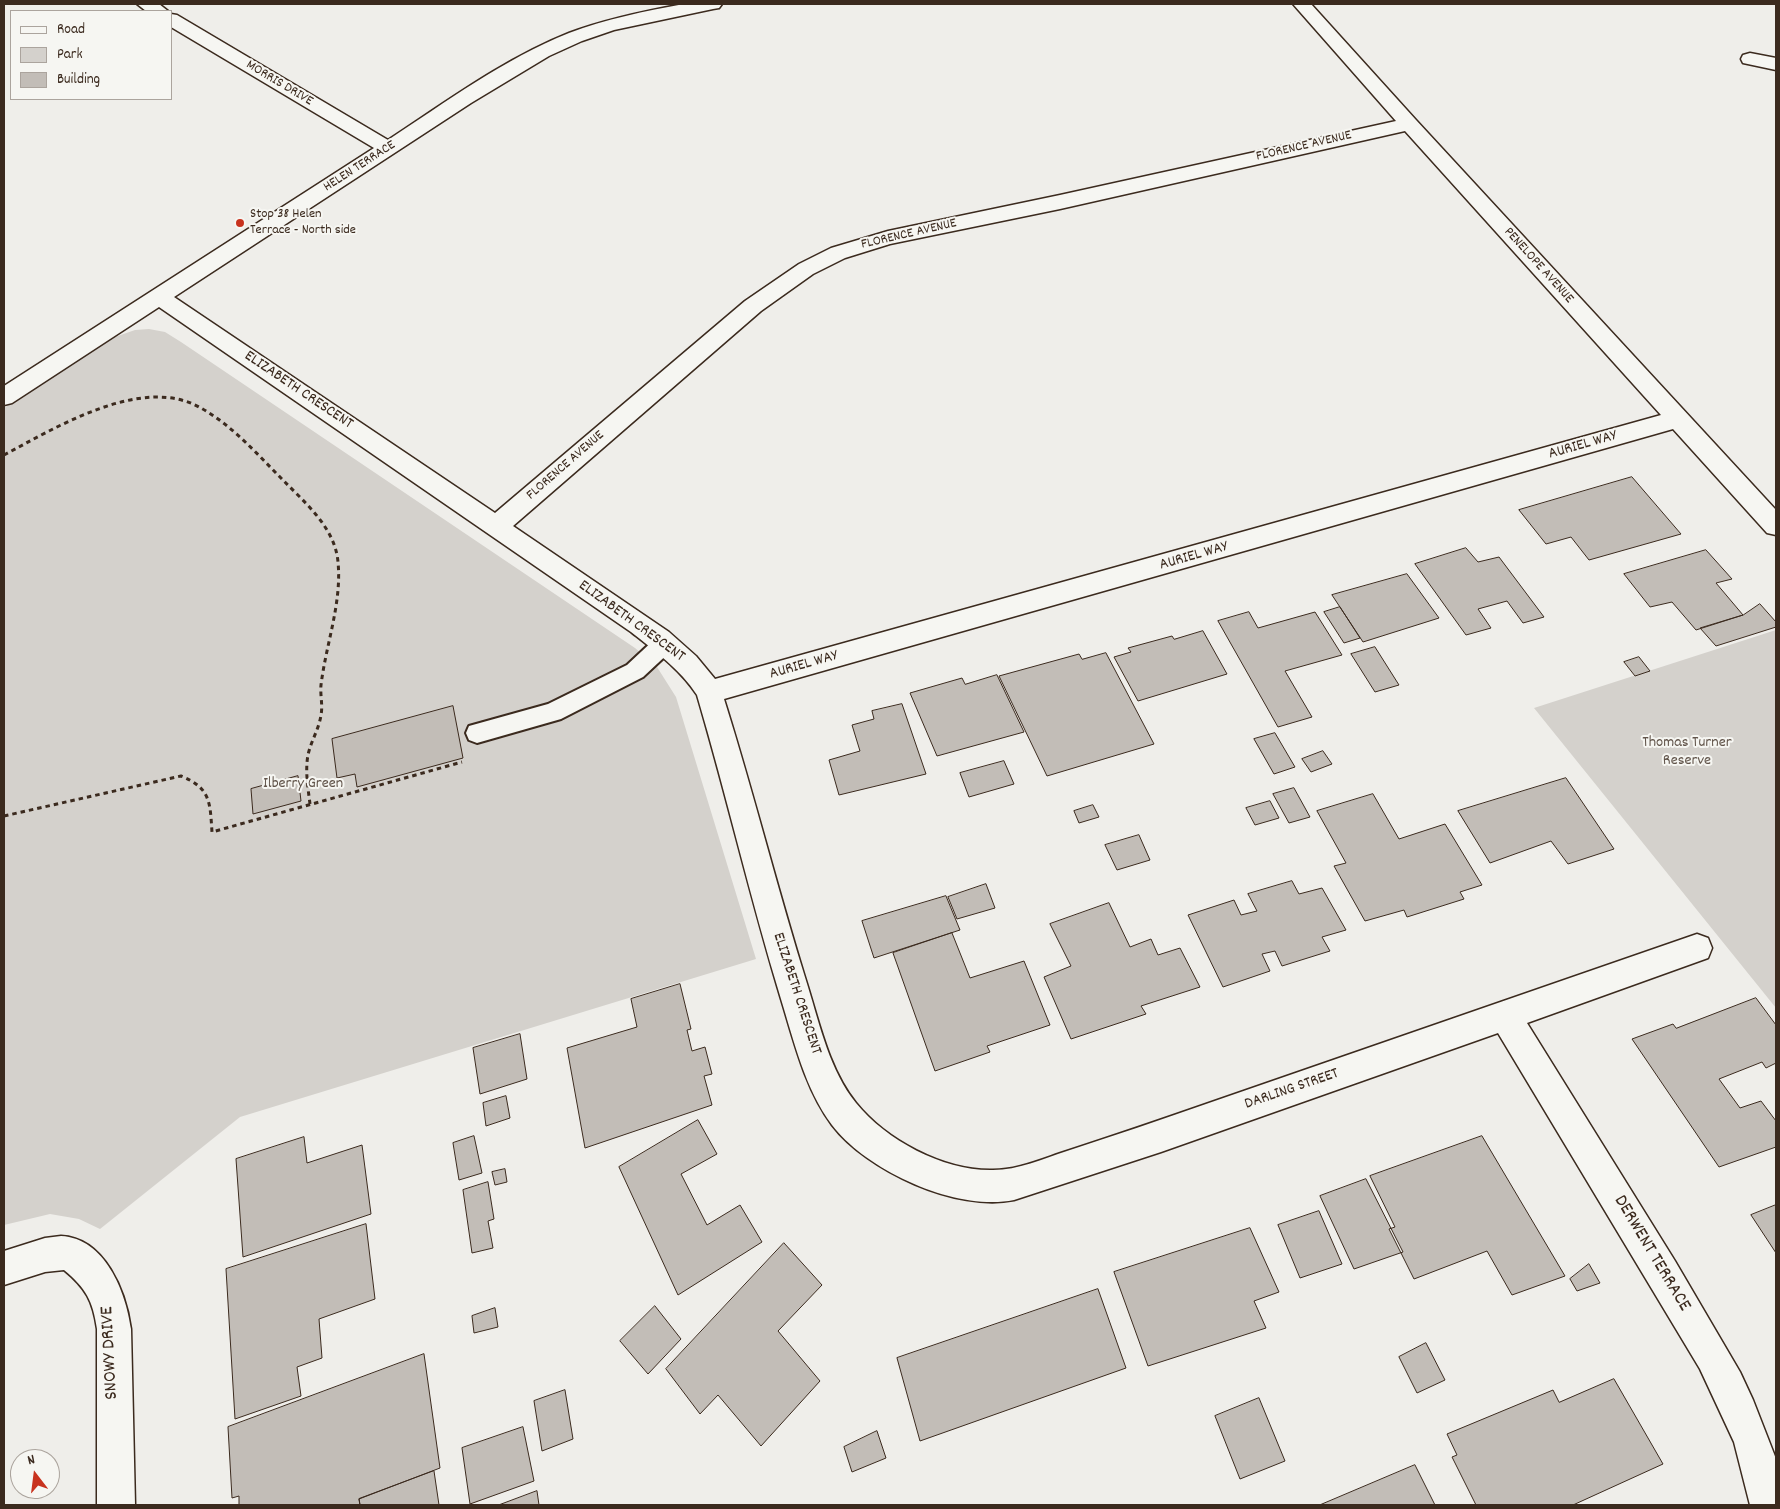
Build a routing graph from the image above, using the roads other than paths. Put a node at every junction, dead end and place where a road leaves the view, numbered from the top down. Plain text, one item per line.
1 (713, 4) edge
2 (1302, 4) edge
3 (172, 20) edge
4 (1750, 59) dead end
5 (1776, 64) edge
6 (1409, 124) junction
7 (388, 148) junction
8 (158, 296) junction
9 (4, 397) edge
10 (1678, 419) junction
11 (496, 526) junction
12 (1776, 526) edge
13 (665, 643) junction
14 (709, 692) junction
15 (477, 732) dead end
16 (1697, 948) dead end
17 (1505, 1015) junction
18 (885, 1149) joint
19 (4, 1268) edge
20 (116, 1505) edge
21 (1769, 1505) edge

1 - 7 street, HELEN TERRACE
2 - 6 street, PENELOPE AVENUE
3 - 7 street, MORRIS DRIVE
4 - 5 street
6 - 10 street, PENELOPE AVENUE
6 - 11 street, FLORENCE AVENUE
7 - 8 street, HELEN TERRACE
8 - 9 street, HELEN TERRACE
8 - 11 street, ELIZABETH CRESCENT
10 - 12 street, PENELOPE AVENUE
10 - 14 street, AURIEL WAY
11 - 13 street, ELIZABETH CRESCENT
13 - 14 street, ELIZABETH CRESCENT
13 - 15 lane
14 - 18 street, ELIZABETH CRESCENT
16 - 17 street, DARLING STREET
17 - 18 street, DARLING STREET
17 - 21 street, DERWENT TERRACE
19 - 20 street, SNOWY DRIVE

